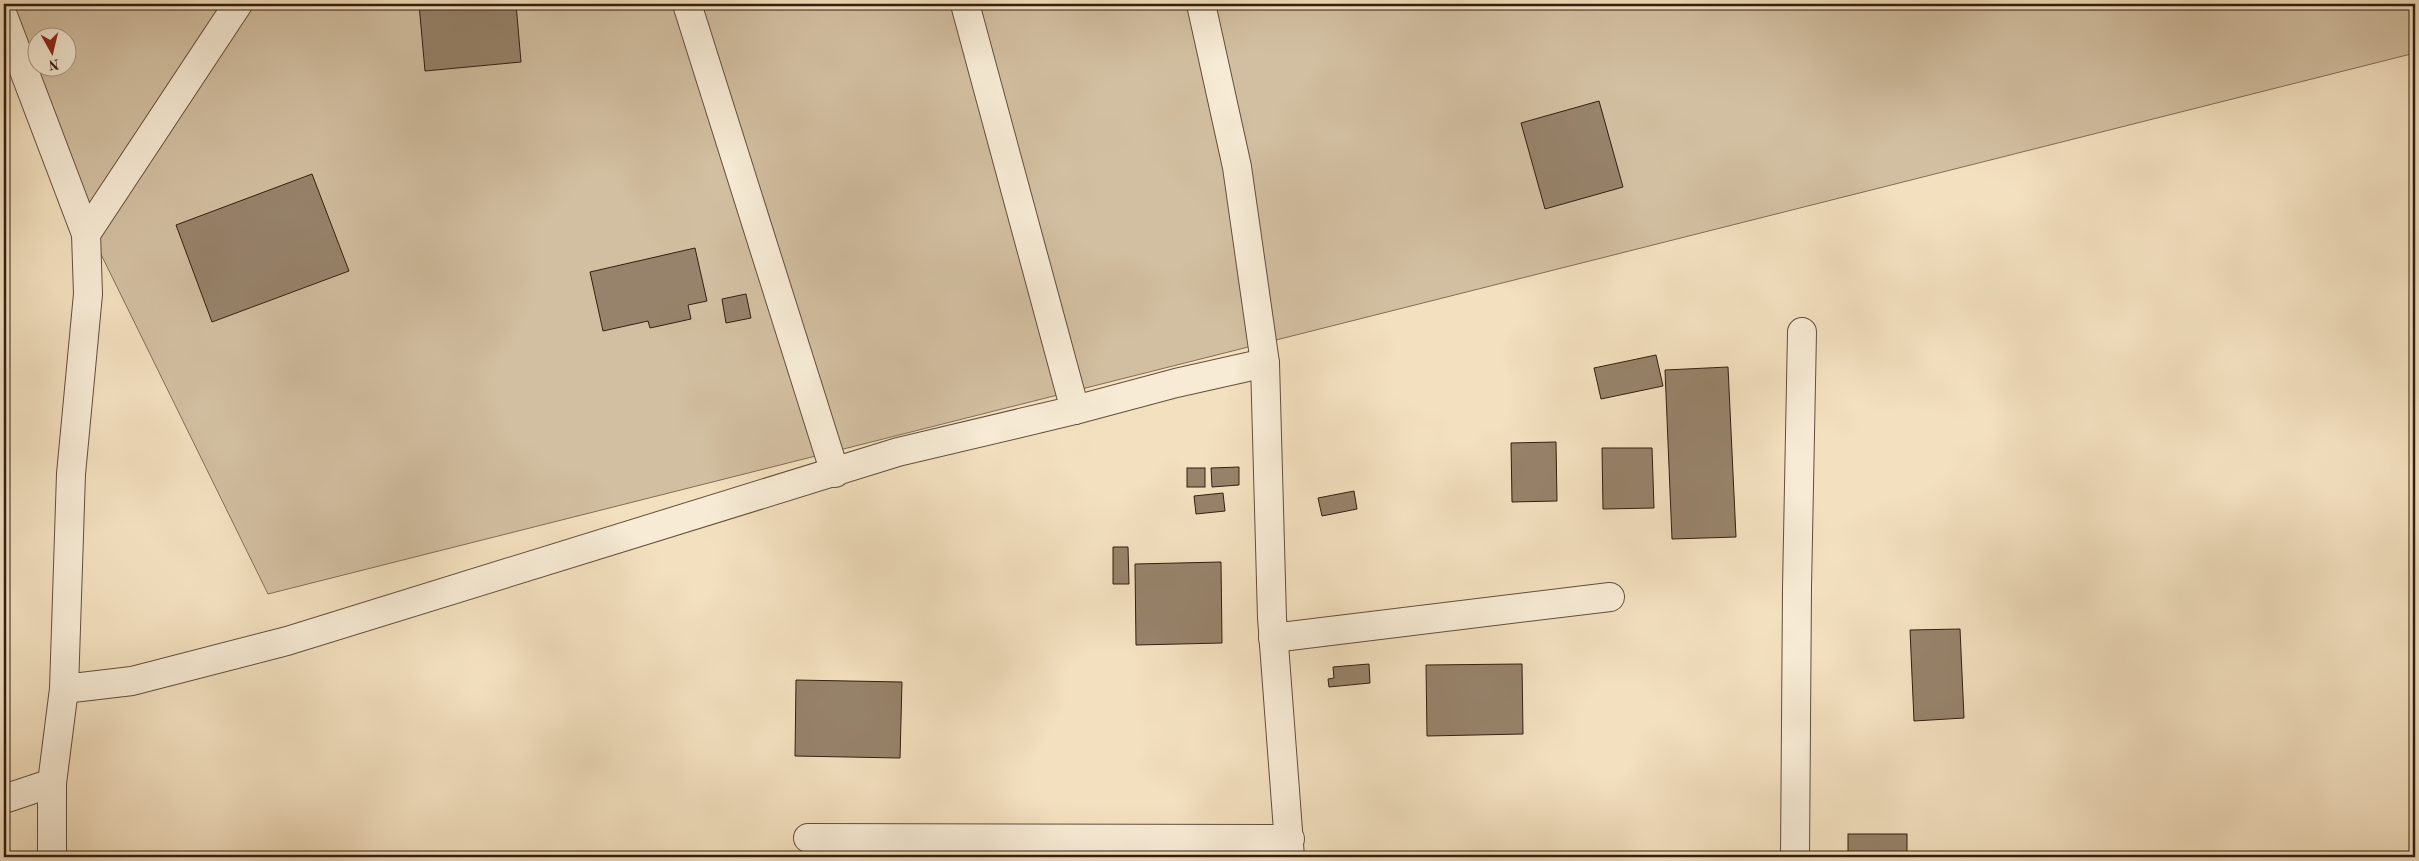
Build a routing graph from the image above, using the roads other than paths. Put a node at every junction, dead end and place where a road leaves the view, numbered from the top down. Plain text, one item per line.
1 (238, 4) edge
2 (687, 4) edge
3 (964, 4) edge
4 (1201, 4) edge
5 (4, 18) edge
6 (86, 234) junction
7 (1802, 332) dead end
8 (1265, 364) junction
9 (1075, 410) junction
10 (835, 473) junction
11 (1610, 597) dead end
12 (1274, 638) junction
13 (64, 689) junction
14 (52, 783) junction
15 (4, 799) edge
16 (808, 838) dead end
17 (1290, 848) edge
18 (52, 857) edge
19 (1795, 857) edge

1 - 6 street
2 - 10 street
3 - 9 street
4 - 8 street
5 - 6 street
6 - 13 street
7 - 19 street
8 - 9 street
8 - 12 street
9 - 10 street
10 - 13 street
11 - 12 street
12 - 17 street
13 - 14 street
14 - 15 street
14 - 18 street
16 - 17 street

